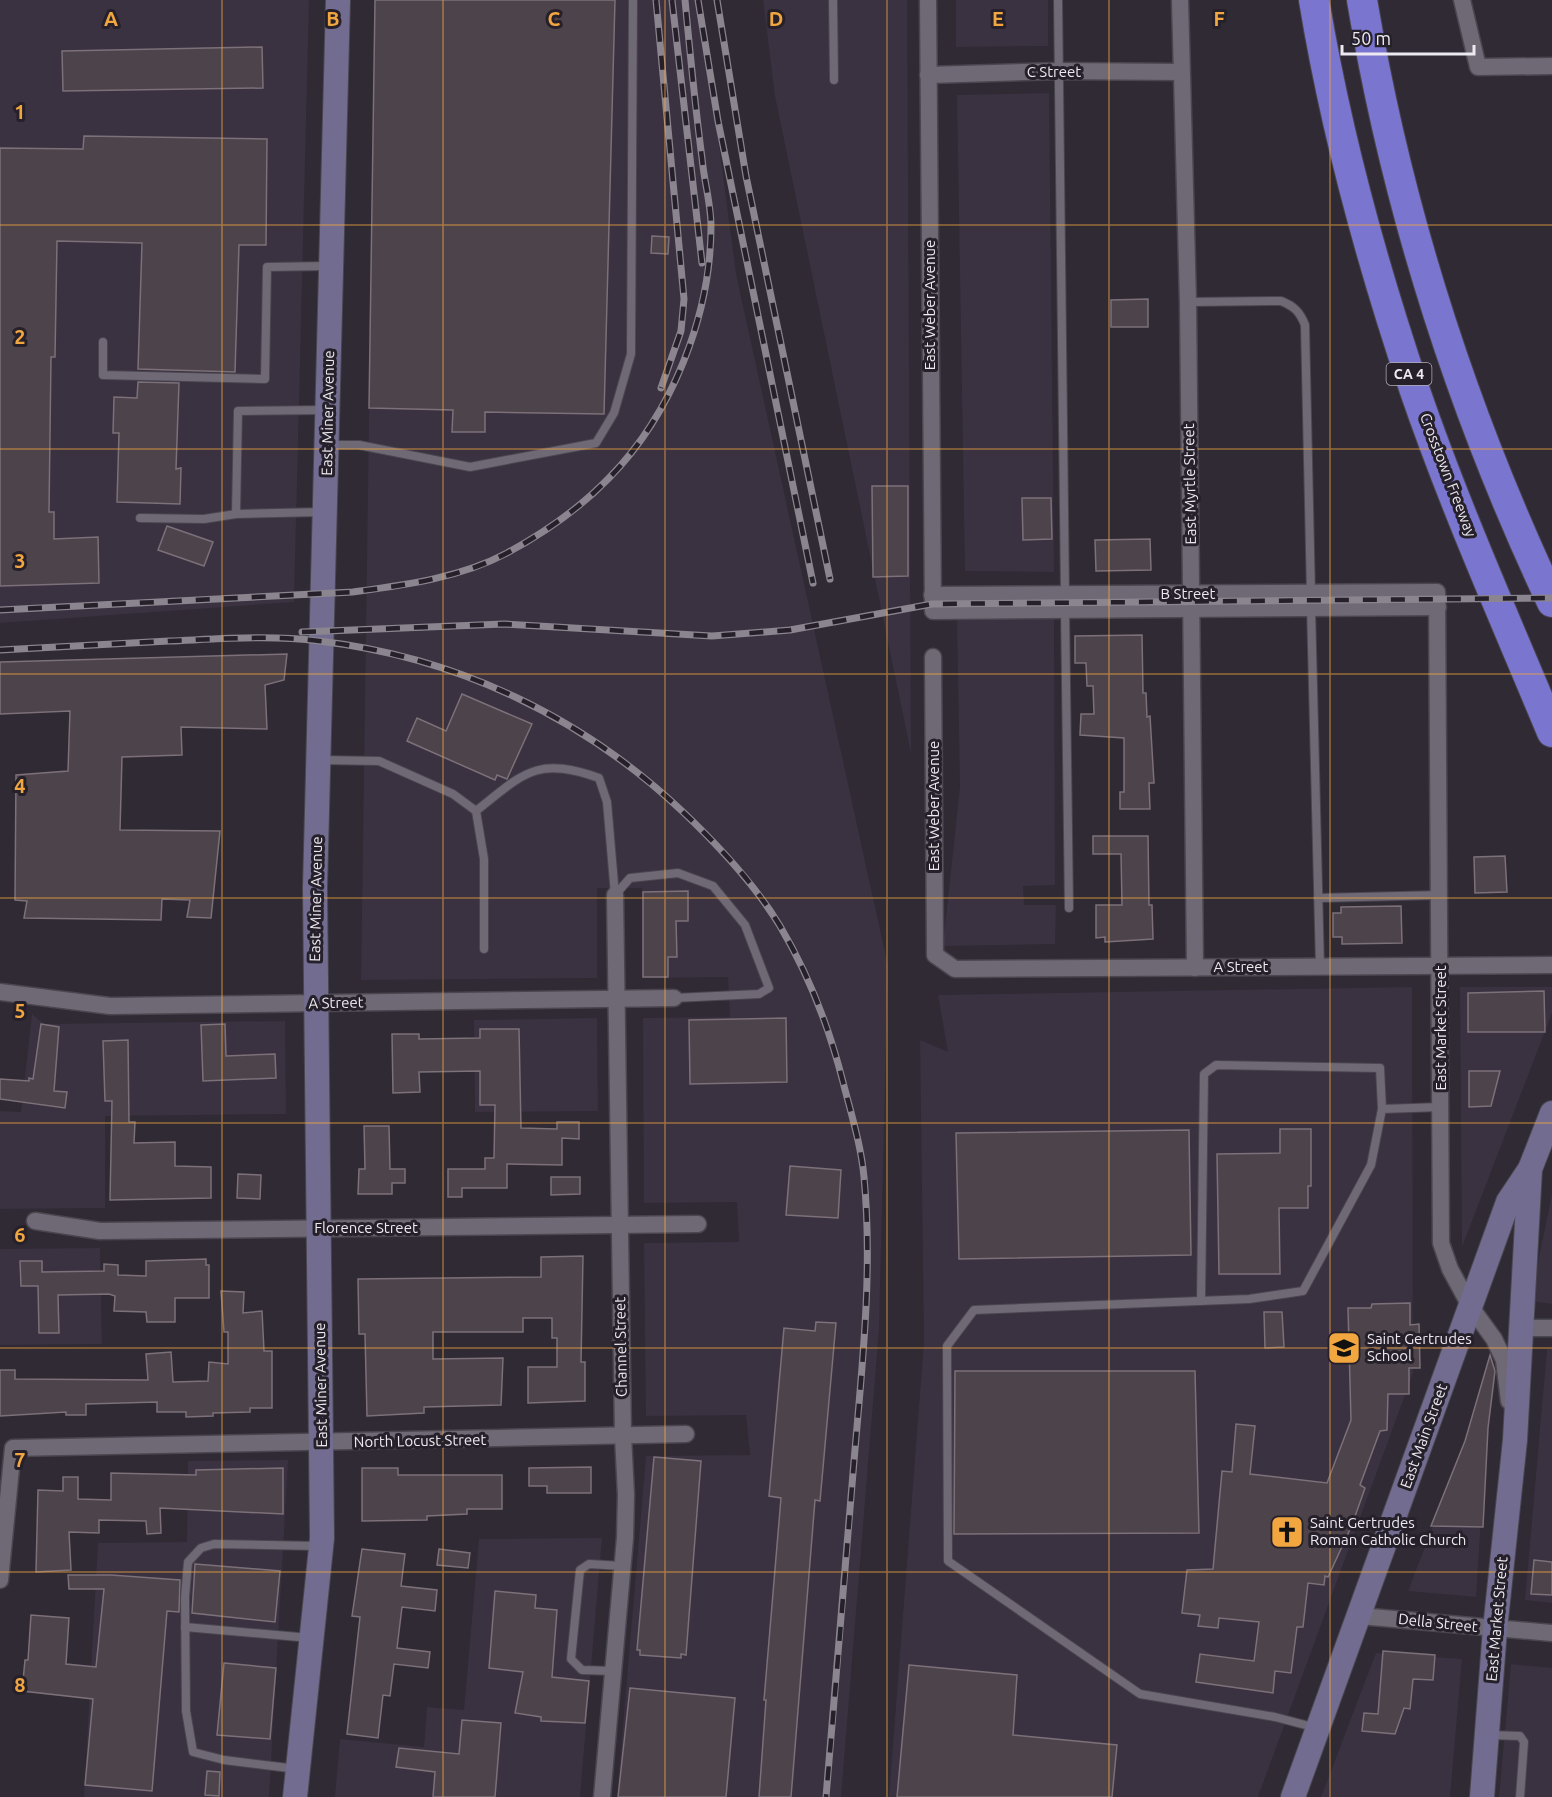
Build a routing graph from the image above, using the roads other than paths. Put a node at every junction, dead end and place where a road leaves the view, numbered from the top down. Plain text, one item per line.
1 (338, 0) edge
2 (633, 0) edge
3 (832, 0) edge
4 (928, 0) edge
5 (1058, 0) edge
6 (1180, 0) edge
7 (1314, 0) edge
8 (1362, 0) edge
9 (1462, 0) edge
10 (1552, 66) edge
11 (1059, 71) junction
12 (1180, 72) junction
13 (928, 75) junction
14 (834, 80) dead end
15 (332, 266) junction
16 (1188, 302) junction
17 (103, 342) dead end
18 (328, 410) junction
19 (327, 445) junction
20 (326, 512) junction
21 (236, 514) junction
22 (140, 518) dead end
23 (1437, 599) joint
24 (1311, 600) junction
25 (1191, 601) junction
26 (1065, 602) junction
27 (1552, 602) edge
28 (932, 603) joint
29 (933, 657) dead end
30 (1552, 732) edge
31 (319, 760) junction
32 (476, 811) junction
33 (615, 895) junction
34 (1440, 895) junction
35 (1318, 898) junction
36 (1069, 908) dead end
37 (484, 949) dead end
38 (935, 955) joint
39 (1552, 965) edge
40 (1441, 966) junction
41 (1320, 967) junction
42 (1195, 968) junction
43 (0, 992) edge
44 (674, 998) joint
45 (616, 999) junction
46 (316, 1003) junction
47 (1440, 1107) junction
48 (1382, 1109) junction
49 (1552, 1113) edge
50 (1530, 1169) junction
51 (35, 1221) dead end
52 (620, 1224) junction
53 (698, 1224) dead end
54 (317, 1228) junction
55 (1201, 1301) junction
56 (1470, 1306) junction
57 (1521, 1328) junction
58 (1552, 1328) edge
59 (686, 1434) dead end
60 (623, 1437) junction
61 (1515, 1440) junction
62 (322, 1443) junction
63 (321, 1546) junction
64 (622, 1566) junction
65 (0, 1581) edge
66 (1360, 1616) junction
67 (185, 1627) junction
68 (1495, 1629) junction
69 (1552, 1633) edge
70 (311, 1638) junction
71 (613, 1671) junction
72 (1318, 1729) junction
73 (1486, 1735) junction
74 (298, 1769) junction
75 (295, 1797) edge
76 (602, 1797) edge
77 (1293, 1797) edge
78 (1482, 1797) edge
79 (1520, 1797) edge

1 - 15 street, East Miner Avenue
2 - 19 lane
3 - 14 lane
4 - 13 street, East Weber Avenue
5 - 11 lane
6 - 12 street, East Myrtle Street
7 - 30 highway, Crosstown Freeway / CA 4
8 - 27 highway, CA 4
9 - 10 street
11 - 12 street, C Street
11 - 13 street, C Street
11 - 26 lane
12 - 16 street, East Myrtle Street
13 - 28 street, East Weber Avenue
15 - 17 lane
15 - 18 street, East Miner Avenue
16 - 24 lane
16 - 25 street, East Myrtle Street
18 - 19 street, East Miner Avenue
18 - 21 lane
19 - 20 street, East Miner Avenue
20 - 21 lane
20 - 31 street, East Miner Avenue
21 - 22 lane
23 - 24 street, B Street
23 - 34 street, East Market Street
24 - 25 street, B Street
24 - 35 lane
25 - 26 street, B Street
25 - 42 street, East Myrtle Street
26 - 28 street, B Street
26 - 36 lane
29 - 38 street, East Weber Avenue
31 - 32 lane
31 - 46 street, East Miner Avenue
32 - 33 lane
32 - 37 lane
33 - 44 lane
33 - 45 street, Channel Street
34 - 35 lane
34 - 40 street, East Market Street
35 - 41 lane
38 - 42 street, A Street
39 - 40 street, A Street
40 - 41 street, A Street
40 - 47 street, East Market Street
41 - 42 street, A Street
43 - 46 street, A Street
44 - 45 street, A Street
45 - 46 street, A Street
45 - 52 street, Channel Street
46 - 54 street, East Miner Avenue
47 - 48 lane
47 - 56 street, East Market Street
48 - 55 lane
48 - 55 lane
49 - 50 street, East Main Street
50 - 56 street, East Main Street
50 - 57 street, East Market Street
51 - 54 street, Florence Street
52 - 53 street, Florence Street
52 - 54 street, Florence Street
52 - 60 street, Channel Street
54 - 62 street, East Miner Avenue
55 - 72 lane
56 - 61 street, East Market Street
56 - 66 street, East Main Street
57 - 58 street
57 - 61 street, East Market Street
59 - 60 street, North Locust Street
60 - 62 street, North Locust Street
60 - 64 street, Channel Street
61 - 68 street, East Market Street
62 - 63 street, East Miner Avenue
62 - 65 street, North Locust Street
63 - 67 lane
63 - 70 street, East Miner Avenue
64 - 71 street, Channel Street
64 - 71 lane
66 - 68 street, Della Street
66 - 72 street, East Main Street
67 - 70 lane
67 - 74 lane
68 - 69 street, Della Street
68 - 73 street, East Market Street
70 - 74 street, East Miner Avenue
71 - 76 street, Channel Street
72 - 77 street, East Main Street
73 - 78 street, East Market Street
73 - 79 lane
74 - 75 street, East Miner Avenue

